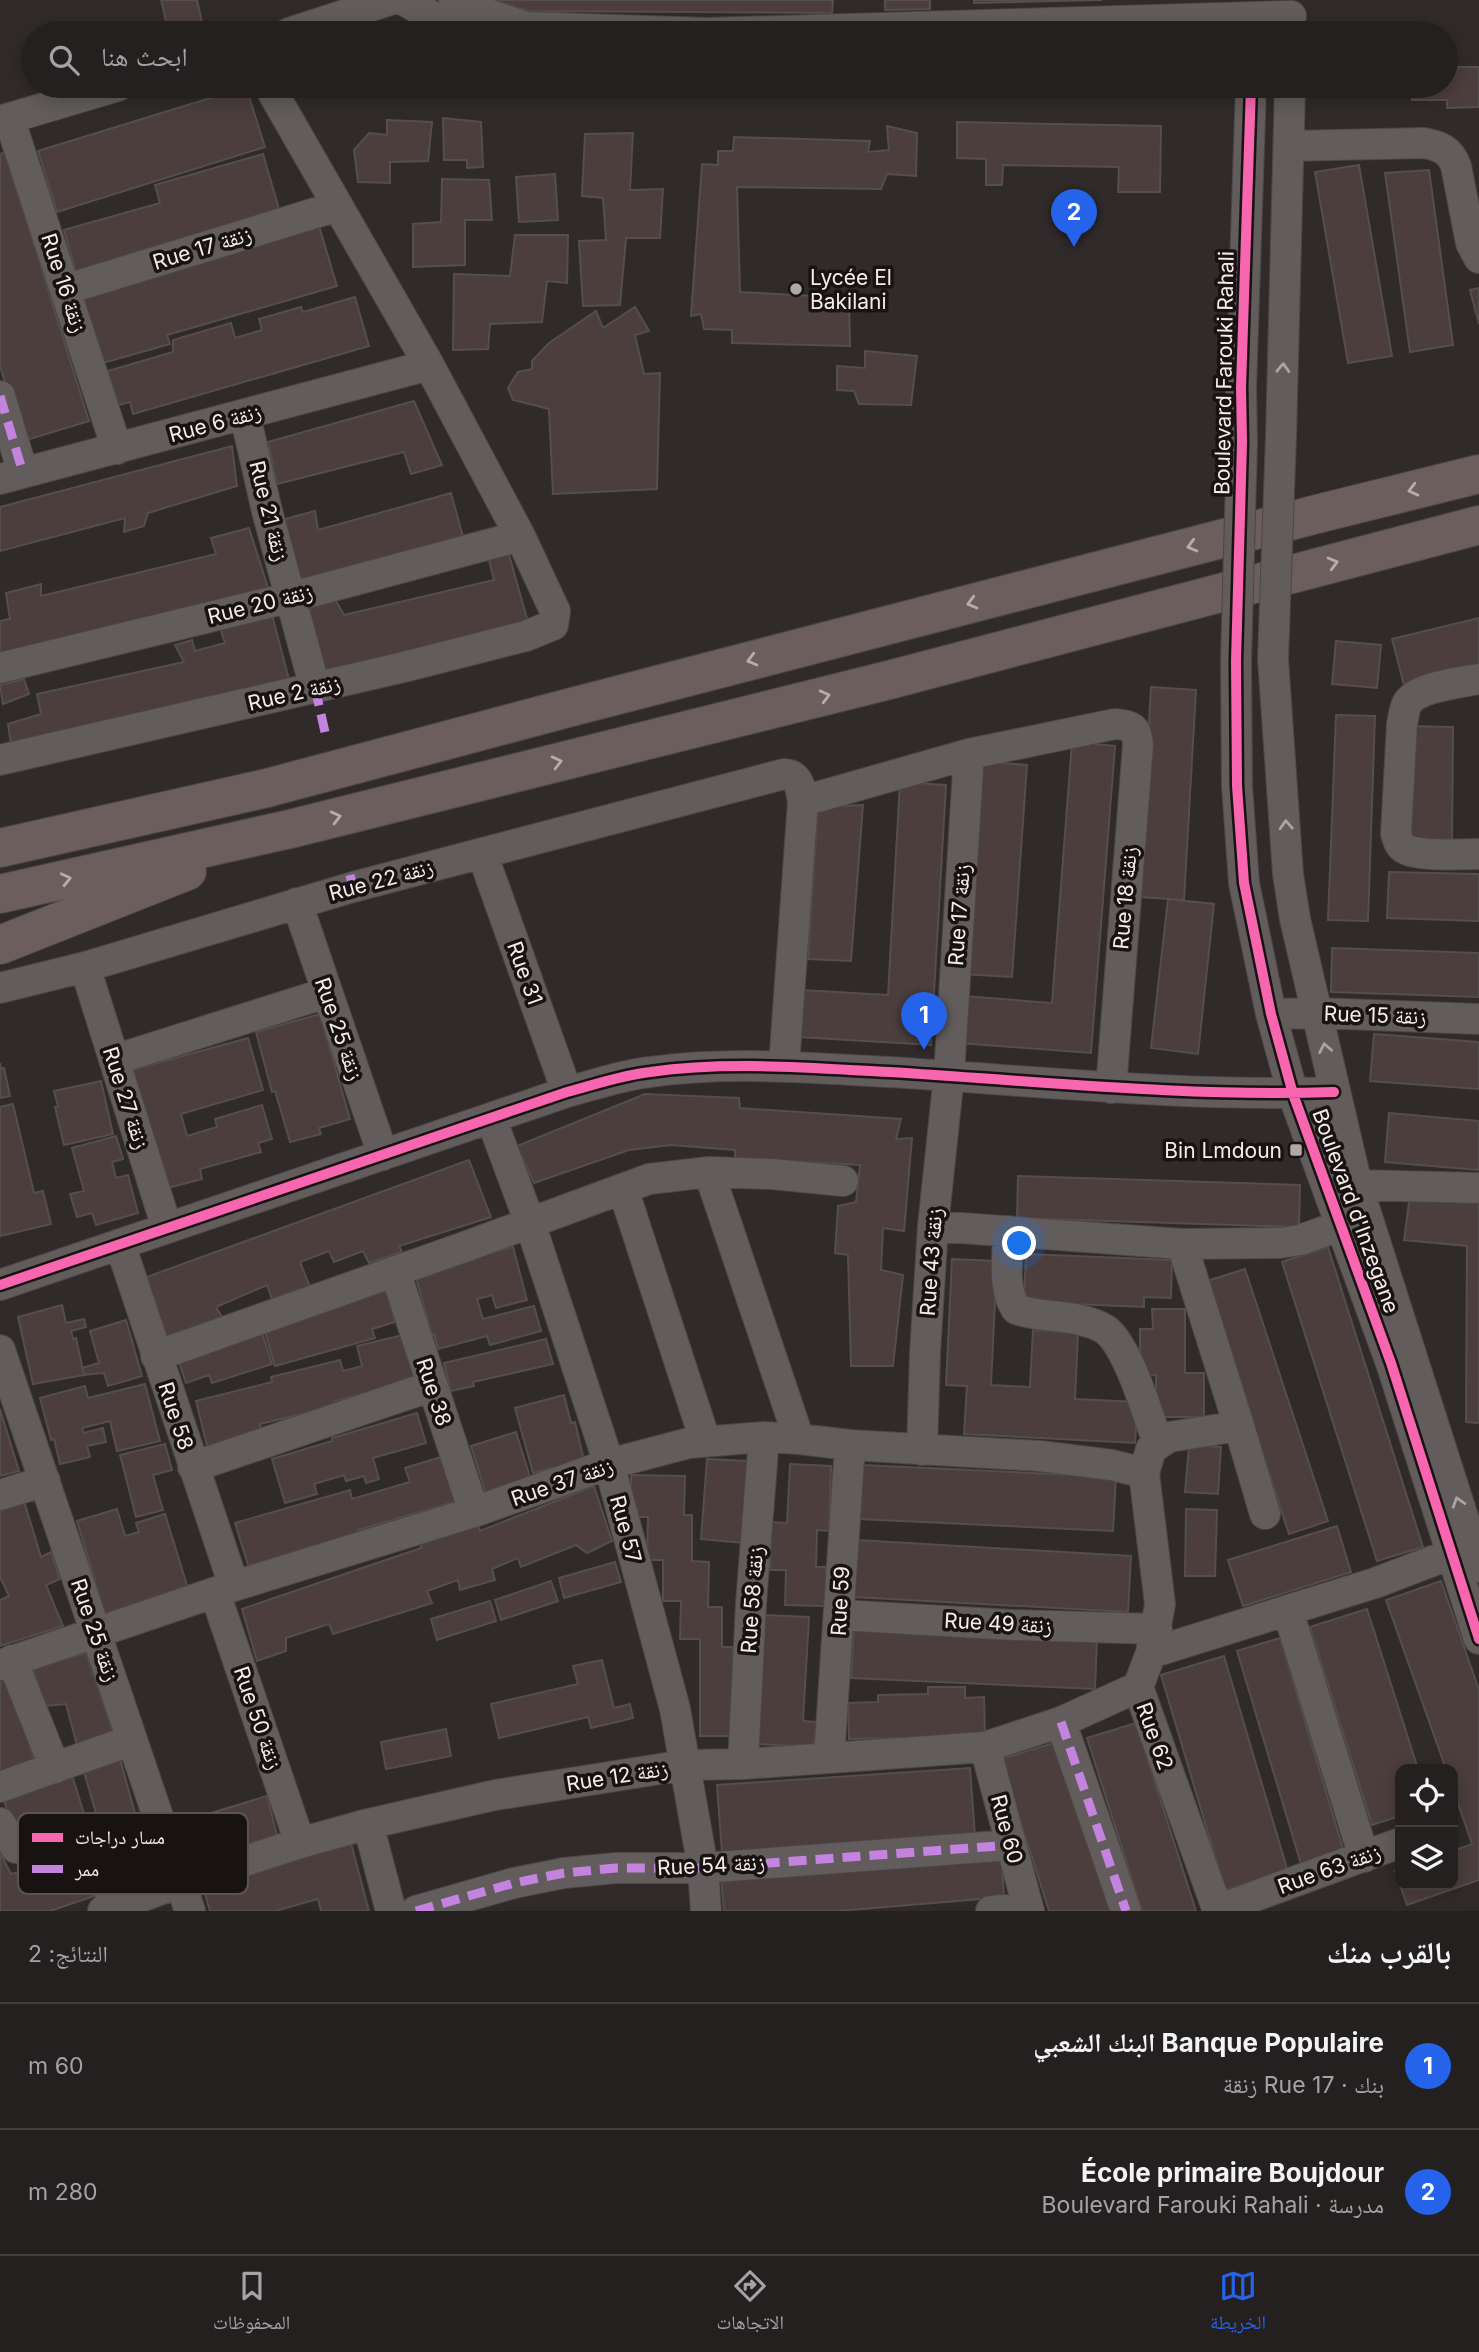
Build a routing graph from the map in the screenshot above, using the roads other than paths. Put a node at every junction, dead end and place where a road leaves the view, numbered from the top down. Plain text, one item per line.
1 (390, 0) edge
2 (403, 0) edge
3 (454, 0) edge
4 (1291, 16) edge
5 (1254, 17) edge
6 (950, 19) edge
7 (326, 21) edge
8 (441, 21) edge
9 (509, 21) edge
10 (915, 21) edge
11 (78, 98) edge
12 (276, 98) edge
13 (1251, 98) edge
14 (1290, 98) edge
15 (5, 120) edge
16 (1289, 146) junction
17 (338, 206) junction
18 (1475, 250) edge
19 (66, 289) junction
20 (429, 365) junction
21 (0, 396) edge
22 (245, 415) junction
23 (117, 449) junction
24 (1479, 474) edge
25 (11, 476) edge
26 (1479, 525) edge
27 (520, 536) junction
28 (292, 597) junction
29 (1236, 661) joint
30 (0, 668) edge
31 (1479, 679) edge
32 (315, 688) junction
33 (969, 754) junction
34 (0, 761) edge
35 (267, 788) junction
36 (803, 801) junction
37 (0, 823) edge
38 (290, 829) junction
39 (0, 848) edge
40 (482, 853) junction
41 (1479, 854) edge
42 (0, 894) edge
43 (297, 903) junction
44 (0, 945) edge
45 (85, 967) junction
46 (0, 988) edge
47 (326, 993) junction
48 (1318, 1013) junction
49 (1271, 1014) junction
50 (1479, 1019) edge
51 (114, 1060) junction
52 (784, 1066) junction
53 (949, 1076) junction
54 (1111, 1088) junction
55 (567, 1092) junction
56 (1334, 1092) junction
57 (1293, 1094) junction
58 (491, 1118) junction
59 (383, 1155) junction
60 (709, 1172) junction
61 (843, 1181) dead end
62 (1357, 1185) junction
63 (1479, 1188) edge
64 (623, 1189) junction
65 (530, 1223) junction
66 (933, 1226) junction
67 (1342, 1226) junction
68 (167, 1228) junction
69 (1008, 1231) junction
70 (120, 1244) junction
71 (1182, 1244) junction
72 (394, 1271) junction
73 (0, 1285) edge
74 (0, 1350) edge
75 (156, 1356) junction
76 (432, 1386) junction
77 (1240, 1426) junction
78 (764, 1437) junction
79 (799, 1439) junction
80 (705, 1440) junction
81 (1158, 1443) junction
82 (850, 1445) junction
83 (922, 1450) junction
84 (609, 1465) junction
85 (193, 1467) junction
86 (1144, 1473) junction
87 (44, 1480) junction
88 (0, 1495) edge
89 (474, 1512) junction
90 (1265, 1514) dead end
91 (1451, 1554) junction
92 (1479, 1567) edge
93 (225, 1590) junction
94 (1289, 1611) junction
95 (839, 1615) junction
96 (96, 1633) junction
97 (1479, 1639) edge
98 (1154, 1641) junction
99 (6, 1663) edge
100 (1138, 1687) junction
101 (1061, 1722) junction
102 (132, 1740) junction
103 (985, 1747) junction
104 (829, 1758) junction
105 (743, 1764) junction
106 (685, 1765) junction
107 (55, 1768) junction
108 (0, 1787) edge
109 (157, 1813) edge
110 (0, 1823) edge
111 (368, 1824) junction
112 (300, 1843) junction
113 (1011, 1845) junction
114 (1395, 1845) edge
115 (18, 1848) edge
116 (1364, 1857) junction
117 (248, 1860) edge
118 (703, 1868) junction
119 (149, 1894) edge
120 (185, 1894) edge
121 (109, 1909) edge
122 (1029, 1909) edge
123 (1218, 1910) edge
124 (190, 1911) edge
125 (391, 1911) edge
126 (416, 1911) edge
127 (706, 1911) edge
128 (991, 1911) edge
129 (1126, 1911) edge

1 - 7 street
2 - 8 street
3 - 9 street
4 - 5 street
5 - 6 street
6 - 10 street
11 - 15 street
12 - 17 street
13 - 29 street, Boulevard Farouki Rahali, bridge
14 - 16 street
15 - 19 street, Rue 16 زنقة
16 - 18 street
48 -> 16 street, Boulevard d'Inzegane, bridge
17 - 19 street, Rue 17 زنقة
17 - 20 street
19 - 23 street, Rue 16 زنقة
20 - 22 street, Rue 6 زنقة
20 - 27 street
21 - 25 street
22 - 23 street, Rue 6 زنقة
22 - 28 street, Rue 21 زنقة
23 - 25 street, Rue 6 زنقة
24 -> 35 highway
38 -> 26 highway
27 - 28 street, Rue 20 زنقة
27 - 32 street, Rue 2 زنقة
28 - 30 street, Rue 20 زنقة
28 - 32 street, Rue 21 زنقة
29 - 49 street, Boulevard d'Inzegane
31 - 41 street
32 - 34 street, Rue 2 زنقة
33 - 36 street
33 - 53 street, Rue 17 زنقة
33 - 54 street, Rue 18 زنقة
35 - 37 highway
35 - 39 highway
36 - 40 street, Rue 22 زنقة
36 - 52 street
42 -> 38 highway
38 - 44 highway
40 - 43 street, Rue 22 زنقة
40 - 55 street, Rue 31
43 - 45 street, Rue 22 زنقة
43 - 47 street, Rue 25 زنقة
45 - 46 street, Rue 22 زنقة
45 - 51 street, Rue 27 زنقة
47 - 51 street
47 - 59 street, Rue 25 زنقة
48 - 49 street, Rue 15 زنقة
48 - 50 street, Rue 15 زنقة
56 -> 48 street, Boulevard d'Inzegane
49 - 57 street, Boulevard d'Inzegane
51 - 68 street, Rue 27 زنقة
52 - 53 street
52 - 55 street
53 - 54 street
53 - 66 street, Rue 43 زنقة
54 - 57 street
55 - 58 street
56 - 57 street
56 - 62 street, Boulevard d'Inzegane
57 - 67 street, Boulevard d'Inzegane
58 - 59 street
58 - 65 street, Rue 57
59 - 68 street
60 - 61 street
60 - 64 street
60 - 79 street
62 - 63 street
92 -> 62 street, Boulevard d'Inzegane
64 - 65 street
64 - 80 street
65 - 72 street
65 - 84 street, Rue 57
66 - 69 street
66 - 83 street, Rue 43 زنقة
67 - 71 street
67 - 91 street, Boulevard d'Inzegane
68 - 70 street
69 - 71 street
69 - 81 street
70 - 73 street
70 - 75 street, Rue 58
71 - 77 street
72 - 75 street
72 - 76 street, Rue 38
74 - 87 street, Rue 25 زنقة
75 - 85 street, Rue 58
76 - 85 street
76 - 89 street, Rue 38
77 - 81 street
77 - 90 street
78 - 79 street, Rue 37 زنقة
78 - 80 street, Rue 37 زنقة
78 - 105 street, Rue 58 زنقة
79 - 82 street, Rue 37 زنقة
80 - 84 street, Rue 37 زنقة
81 - 86 street
82 - 83 street, Rue 37 زنقة
82 - 95 street, Rue 59
83 - 86 street, Rue 37 زنقة
84 - 89 street, Rue 37 زنقة
84 - 106 street, Rue 57
85 - 93 street, Rue 58
86 - 98 street, Rue 62
87 - 88 street
87 - 96 street, Rue 25 زنقة
89 - 93 street, Rue 37 زنقة
91 - 94 street, Rue 49 زنقة
91 - 97 street, Boulevard d'Inzegane
93 - 96 street, Rue 37 زنقة
93 - 112 street, Rue 50 زنقة
94 - 98 street, Rue 49 زنقة
94 - 116 street
95 - 98 street, Rue 49 زنقة
95 - 104 street, Rue 59
96 - 99 street, Rue 37 زنقة
96 - 102 street, Rue 25 زنقة
98 - 100 street, Rue 62
99 - 107 street
100 - 101 street, Rue 12 زنقة
100 - 123 street, Rue 62
101 - 103 street, Rue 12 زنقة
101 - 129 street
102 - 107 street
102 - 109 street, Rue 25 زنقة
103 - 104 street, Rue 12 زنقة
103 - 113 street, Rue 60
104 - 105 street, Rue 12 زنقة
105 - 106 street, Rue 12 زنقة
106 - 111 street, Rue 12 زنقة
106 - 118 street, Rue 57
107 - 108 street
110 - 115 street
111 - 112 street, Rue 12 زنقة
111 - 125 street
112 - 117 street, Rue 12 زنقة
113 - 118 street, Rue 54 زنقة
113 - 122 street, Rue 60
114 - 116 street, Rue 63 زنقة
116 - 123 street, Rue 63 زنقة
118 - 126 street, Rue 54 زنقة
118 - 127 street, Rue 57
119 - 121 street, Rue 12 زنقة
120 - 124 street, Rue 25 زنقة
122 - 128 street

